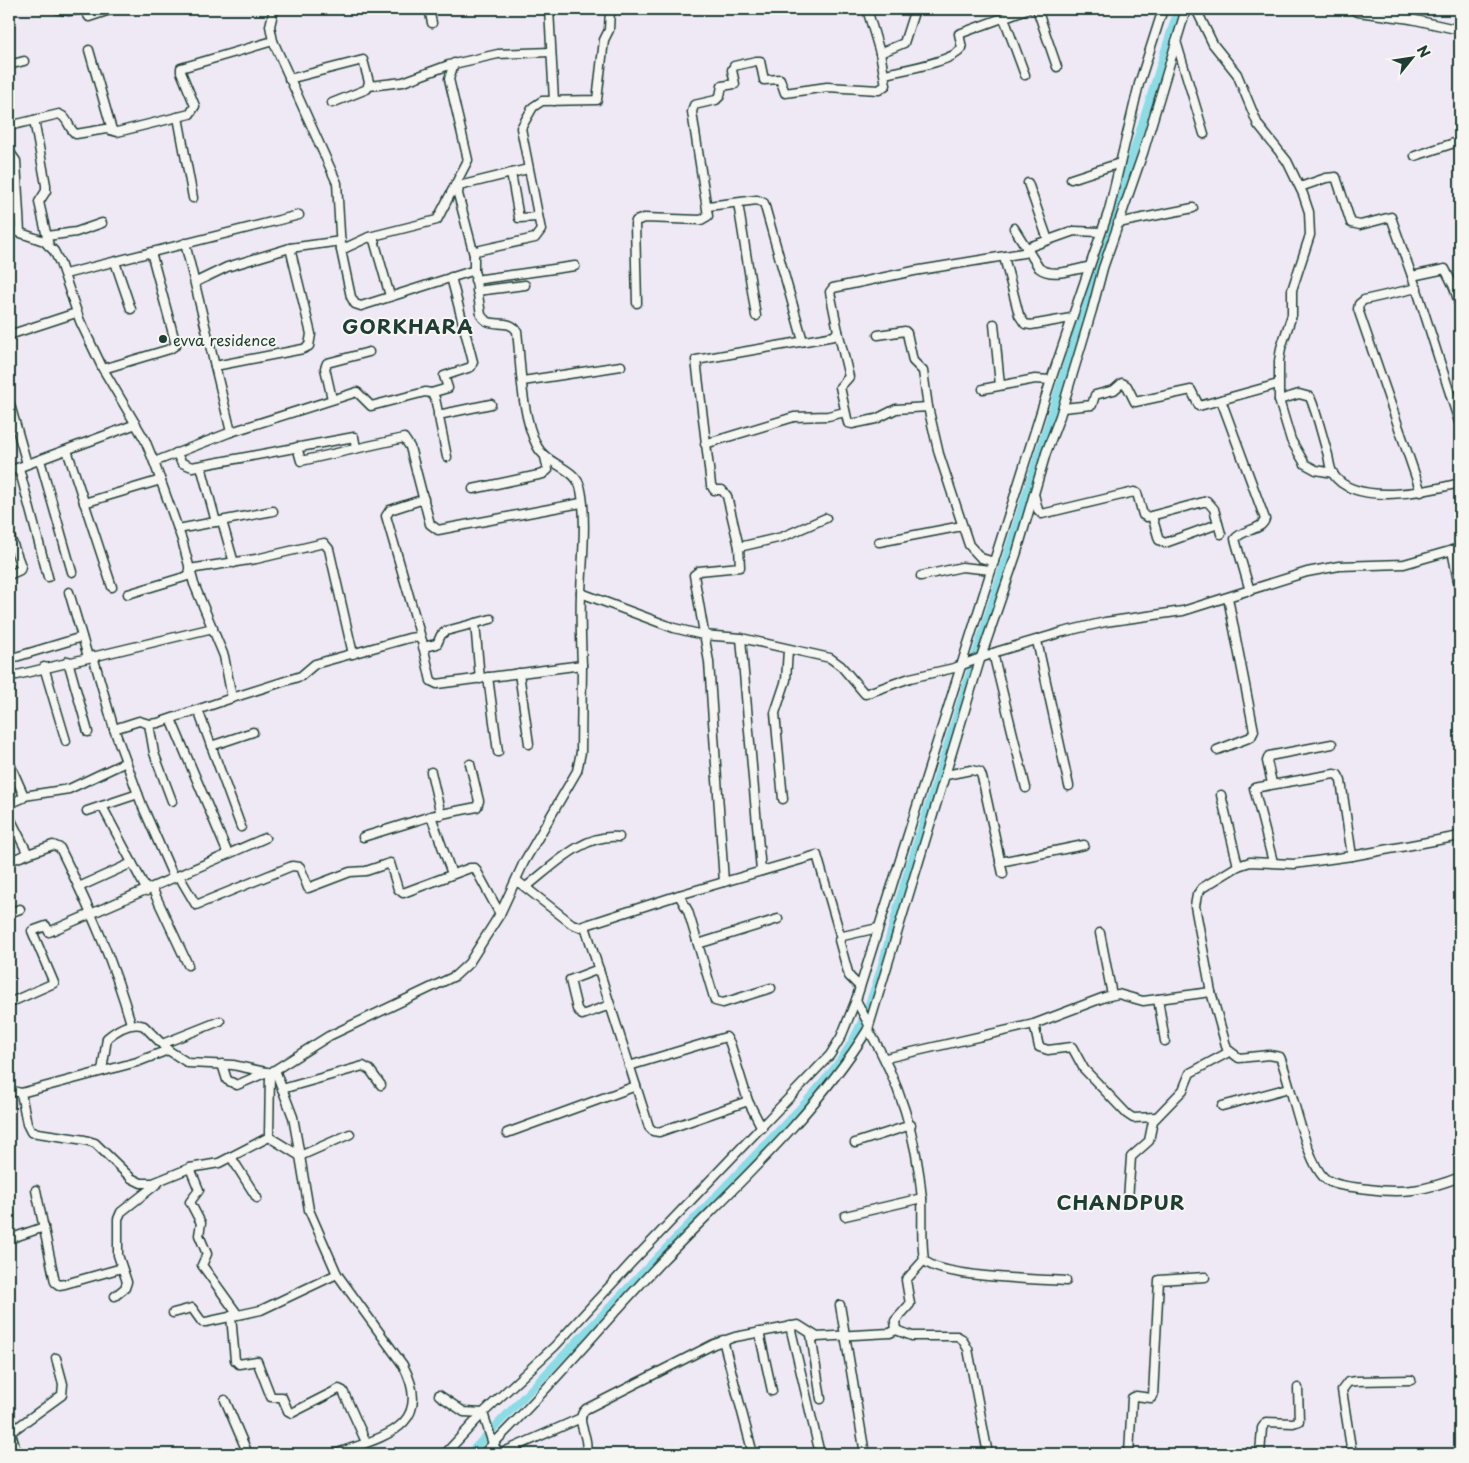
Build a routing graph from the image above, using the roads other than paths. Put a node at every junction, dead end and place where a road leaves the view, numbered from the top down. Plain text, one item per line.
1 (57, 9) edge
2 (85, 9) edge
3 (113, 9) edge
4 (274, 9) edge
5 (430, 9) edge
6 (549, 9) edge
7 (610, 9) edge
8 (867, 9) edge
9 (915, 9) edge
10 (1027, 9) edge
11 (1037, 9) edge
12 (1164, 9) edge
13 (1186, 9) edge
14 (1196, 9) edge
15 (1350, 9) edge
16 (1406, 9) edge
17 (1004, 18) junction
18 (1411, 18) junction
19 (432, 23) dead end
20 (1460, 30) edge
21 (273, 41) junction
22 (1176, 41) junction
23 (89, 50) dead end
24 (552, 52) junction
25 (880, 53) junction
26 (24, 61) dead end
27 (454, 64) junction
28 (9, 65) edge
29 (1057, 67) dead end
30 (885, 74) junction
31 (1025, 75) dead end
32 (290, 79) junction
33 (369, 86) junction
34 (554, 101) junction
35 (332, 103) dead end
36 (178, 117) junction
37 (34, 120) junction
38 (9, 126) edge
39 (1460, 129) edge
40 (112, 130) junction
41 (1204, 134) dead end
42 (1460, 140) edge
43 (9, 151) edge
44 (1415, 156) dead end
45 (1120, 163) junction
46 (528, 169) junction
47 (511, 173) junction
48 (1071, 179) dead end
49 (1028, 183) dead end
50 (1300, 187) junction
51 (193, 198) dead end
52 (738, 203) junction
53 (708, 206) junction
54 (1193, 208) dead end
55 (299, 215) dead end
56 (538, 217) junction
57 (102, 223) dead end
58 (1118, 223) junction
59 (1014, 228) dead end
60 (9, 229) edge
61 (20, 232) junction
62 (1101, 232) junction
63 (47, 236) junction
64 (369, 237) junction
65 (1048, 240) junction
66 (341, 241) junction
67 (185, 243) junction
68 (49, 246) junction
69 (290, 248) junction
70 (341, 250) junction
71 (1028, 250) junction
72 (150, 252) junction
73 (474, 256) junction
74 (1004, 257) junction
75 (115, 262) junction
76 (575, 266) dead end
77 (1088, 267) junction
78 (65, 274) junction
79 (475, 276) junction
80 (1412, 276) junction
81 (451, 277) junction
82 (196, 282) junction
83 (525, 285) dead end
84 (1457, 285) edge
85 (1417, 288) junction
86 (477, 291) junction
87 (390, 296) junction
88 (637, 303) dead end
89 (1460, 307) edge
90 (131, 309) dead end
91 (76, 314) junction
92 (756, 316) dead end
93 (1071, 318) junction
94 (994, 324) dead end
95 (838, 331) junction
96 (9, 335) edge
97 (878, 335) dead end
98 (803, 341) junction
99 (369, 352) dead end
100 (216, 366) junction
101 (621, 366) dead end
102 (103, 369) junction
103 (1051, 380) junction
104 (523, 381) junction
105 (1278, 384) junction
106 (1000, 386) junction
107 (983, 389) dead end
108 (432, 393) junction
109 (332, 399) junction
110 (1221, 400) junction
111 (1280, 400) junction
112 (9, 401) edge
113 (492, 404) dead end
114 (928, 407) junction
115 (1062, 408) junction
116 (845, 412) junction
117 (438, 415) junction
118 (136, 424) junction
119 (1460, 425) edge
120 (232, 432) junction
121 (705, 444) junction
122 (297, 447) junction
123 (356, 448) junction
124 (66, 450) junction
125 (176, 453) junction
126 (447, 457) dead end
127 (545, 457) junction
128 (40, 460) junction
129 (154, 462) junction
130 (27, 464) junction
131 (201, 466) junction
132 (19, 468) junction
133 (9, 472) edge
134 (1333, 473) junction
135 (161, 480) junction
136 (1460, 483) edge
137 (473, 489) dead end
138 (1421, 492) junction
139 (1034, 494) junction
140 (424, 499) junction
141 (84, 503) junction
142 (581, 503) junction
143 (274, 511) dead end
144 (1152, 516) junction
145 (826, 518) dead end
146 (219, 521) junction
147 (1218, 524) junction
148 (962, 526) junction
149 (178, 528) junction
150 (9, 534) edge
151 (1221, 534) dead end
152 (879, 542) dead end
153 (738, 547) junction
154 (1460, 548) edge
155 (1452, 550) junction
156 (234, 563) junction
157 (993, 566) junction
158 (72, 572) dead end
159 (190, 572) junction
160 (9, 575) edge
161 (921, 576) dead end
162 (48, 577) dead end
163 (112, 586) dead end
164 (1250, 591) junction
165 (69, 592) dead end
166 (1460, 592) edge
167 (581, 593) junction
168 (128, 594) dead end
169 (1228, 598) junction
170 (491, 619) dead end
171 (475, 623) junction
172 (213, 628) junction
173 (703, 635) junction
174 (82, 637) junction
175 (741, 638) junction
176 (1037, 640) junction
177 (422, 644) junction
178 (788, 650) junction
179 (993, 653) junction
180 (353, 654) junction
181 (90, 656) junction
182 (9, 659) edge
183 (980, 660) junction
184 (68, 661) junction
185 (582, 665) junction
186 (961, 666) junction
187 (44, 667) junction
188 (9, 673) edge
189 (519, 673) junction
190 (484, 678) junction
191 (232, 698) junction
192 (198, 710) junction
193 (171, 719) junction
194 (148, 724) junction
195 (114, 729) junction
196 (88, 732) dead end
197 (253, 732) dead end
198 (66, 740) dead end
199 (529, 744) dead end
200 (1332, 744) dead end
201 (211, 746) junction
202 (1217, 750) dead end
203 (498, 752) dead end
204 (9, 762) edge
205 (126, 762) junction
206 (470, 764) dead end
207 (431, 772) dead end
208 (946, 775) junction
209 (1272, 783) junction
210 (1069, 786) dead end
211 (1026, 788) dead end
212 (138, 794) junction
213 (1221, 795) dead end
214 (24, 796) junction
215 (783, 799) dead end
216 (172, 801) dead end
217 (9, 804) edge
218 (102, 806) junction
219 (87, 811) dead end
220 (441, 814) junction
221 (9, 816) edge
222 (431, 816) junction
223 (241, 827) dead end
224 (619, 836) dead end
225 (1460, 836) edge
226 (363, 837) dead end
227 (265, 838) dead end
228 (1084, 845) dead end
229 (28, 854) junction
230 (228, 854) junction
231 (1352, 856) junction
232 (9, 861) edge
233 (132, 862) junction
234 (1000, 862) junction
235 (1273, 862) junction
236 (1238, 866) junction
237 (761, 871) junction
238 (452, 874) junction
239 (1003, 874) dead end
240 (176, 877) junction
241 (516, 880) junction
242 (724, 882) junction
243 (79, 887) junction
244 (526, 888) junction
245 (150, 889) junction
246 (679, 896) junction
247 (20, 909) dead end
248 (92, 912) junction
249 (9, 913) edge
250 (500, 914) junction
251 (778, 919) dead end
252 (585, 926) junction
253 (878, 928) junction
254 (1100, 933) dead end
255 (841, 938) junction
256 (698, 944) junction
257 (188, 965) dead end
258 (599, 969) junction
259 (860, 987) junction
260 (771, 988) dead end
261 (1211, 992) junction
262 (1112, 995) junction
263 (1158, 1000) junction
264 (857, 1002) junction
265 (9, 1003) edge
266 (610, 1005) junction
267 (220, 1021) dead end
268 (131, 1024) junction
269 (1034, 1024) junction
270 (868, 1025) junction
271 (1165, 1041) dead end
272 (162, 1044) junction
273 (168, 1050) junction
274 (1229, 1052) junction
275 (886, 1058) junction
276 (222, 1064) junction
277 (629, 1066) junction
278 (102, 1071) junction
279 (271, 1072) junction
280 (380, 1085) dead end
281 (636, 1086) junction
282 (1289, 1088) junction
283 (282, 1089) junction
284 (9, 1090) edge
285 (21, 1093) junction
286 (748, 1101) junction
287 (1222, 1106) dead end
288 (1156, 1117) junction
289 (911, 1125) junction
290 (762, 1128) junction
291 (507, 1133) dead end
292 (350, 1134) dead end
293 (270, 1137) junction
294 (855, 1143) dead end
295 (300, 1156) junction
296 (231, 1157) junction
297 (190, 1168) junction
298 (1460, 1177) edge
299 (164, 1179) junction
300 (36, 1190) dead end
301 (257, 1198) dead end
302 (922, 1198) junction
303 (1128, 1200) dead end
304 (845, 1216) dead end
305 (44, 1227) junction
306 (9, 1239) edge
307 (924, 1260) junction
308 (122, 1268) junction
309 (337, 1274) junction
310 (1206, 1277) dead end
311 (1066, 1281) dead end
312 (114, 1296) dead end
313 (840, 1305) dead end
314 (173, 1312) dead end
315 (234, 1316) junction
316 (790, 1326) junction
317 (896, 1330) junction
318 (759, 1332) junction
319 (811, 1335) junction
320 (844, 1336) junction
321 (723, 1340) junction
322 (56, 1358) dead end
323 (1411, 1380) dead end
324 (1298, 1388) dead end
325 (772, 1391) dead end
326 (439, 1394) dead end
327 (821, 1399) dead end
328 (225, 1400) dead end
329 (483, 1416) junction
330 (581, 1418) junction
331 (10, 1429) edge
332 (492, 1441) junction
333 (362, 1444) junction
334 (17, 1454) edge
335 (248, 1454) edge
336 (335, 1454) edge
337 (361, 1454) edge
338 (445, 1454) edge
339 (483, 1454) edge
340 (580, 1454) edge
341 (753, 1454) edge
342 (820, 1454) edge
343 (864, 1454) edge
344 (988, 1454) edge
345 (1130, 1454) edge
346 (1260, 1454) edge
347 (1352, 1454) edge

1 - 2 street
2 - 3 street
4 - 21 street
5 - 19 street
6 - 24 street
7 - 34 street
8 - 25 street
9 - 25 street
10 - 17 street
11 - 29 street
12 - 45 street
13 - 22 street
14 - 50 street
15 - 18 street
16 - 18 street
17 - 30 street
17 - 31 street
18 - 20 street
21 - 32 street
21 - 36 street
22 - 41 street
22 - 58 street
23 - 40 street
24 - 27 street
24 - 34 street
25 - 30 street
26 - 28 street
27 - 33 street
27 - 64 street
30 - 53 street
32 - 33 street
32 - 66 street
33 - 35 street
34 - 46 street
36 - 40 street
36 - 51 street
37 - 38 street
37 - 40 street
37 - 63 street
39 - 42 street
42 - 44 street
43 - 61 street
45 - 48 street
45 - 62 street
46 - 47 street
46 - 56 street
47 - 56 street
47 - 73 street
49 - 65 street
50 - 80 street
50 - 105 street
52 - 53 street
52 - 92 street
52 - 98 street
53 - 88 street
54 - 58 street
55 - 67 street
56 - 73 street
57 - 63 street
58 - 115 street
59 - 71 street
60 - 61 street
61 - 68 street
62 - 65 street
62 - 77 street
63 - 68 street
64 - 70 street
64 - 87 street
65 - 71 street
66 - 69 street
66 - 70 street
67 - 72 street
67 - 82 street
68 - 78 street
69 - 82 street
69 - 100 street
70 - 87 street
71 - 74 street
71 - 77 street
72 - 75 street
72 - 102 street
73 - 79 street
74 - 93 street
74 - 95 street
75 - 78 street
75 - 90 street
76 - 79 street
77 - 93 street
78 - 91 street
79 - 81 street
79 - 86 street
80 - 84 street
80 - 85 street
81 - 87 street
81 - 108 street
82 - 100 street
83 - 86 street
84 - 89 street
85 - 119 street
85 - 138 street
86 - 104 street
91 - 96 street
91 - 102 street
93 - 103 street
94 - 106 street
95 - 98 street
95 - 116 street
97 - 114 street
98 - 121 street
99 - 109 street
100 - 120 street
101 - 104 street
102 - 118 street
103 - 106 street
103 - 157 street
104 - 127 street
105 - 110 street
105 - 111 street
106 - 107 street
108 - 109 street
108 - 117 street
109 - 120 street
110 - 115 street
110 - 164 street
111 - 134 street
111 - 134 street
112 - 130 street
113 - 117 street
114 - 116 street
114 - 148 street
115 - 139 street
116 - 121 street
117 - 126 street
118 - 124 street
118 - 129 street
120 - 125 street
121 - 153 street
122 - 123 street
122 - 123 street
122 - 131 street
123 - 140 street
124 - 128 street
124 - 141 street
125 - 129 street
125 - 131 street
127 - 137 street
127 - 142 street
128 - 130 street
128 - 158 street
129 - 135 street
130 - 132 street
131 - 146 street
132 - 133 street
132 - 162 street
134 - 138 street
135 - 141 street
135 - 149 street
136 - 138 street
139 - 144 street
139 - 183 street
140 - 142 street
140 - 177 street
141 - 163 street
142 - 167 street
143 - 146 street
144 - 147 street
144 - 147 street
145 - 153 street
146 - 149 street
146 - 156 street
147 - 151 street
148 - 152 street
148 - 157 street
149 - 159 street
150 - 160 street
153 - 173 street
154 - 155 street
155 - 164 street
155 - 166 street
156 - 159 street
156 - 180 street
157 - 161 street
157 - 186 street
159 - 168 street
159 - 172 street
164 - 169 street
165 - 174 street
167 - 173 street
167 - 185 street
169 - 176 street
169 - 202 street
170 - 171 street
171 - 177 street
171 - 190 street
172 - 181 street
172 - 191 street
173 - 175 street
173 - 242 street
174 - 181 street
174 - 182 street
175 - 178 street
175 - 237 street
176 - 179 street
176 - 210 street
177 - 180 street
177 - 190 street
178 - 186 street
178 - 215 street
179 - 183 street
179 - 211 street
180 - 191 street
181 - 184 street
181 - 195 street
183 - 186 street
183 - 208 street
184 - 187 street
184 - 196 street
185 - 189 street
185 - 241 street
186 - 253 street
187 - 188 street
187 - 198 street
189 - 190 street
189 - 199 street
190 - 203 street
191 - 192 street
192 - 193 street
192 - 201 street
193 - 194 street
193 - 230 street
194 - 195 street
194 - 216 street
195 - 205 street
197 - 201 street
200 - 209 street
201 - 223 street
204 - 214 street
205 - 212 street
205 - 214 street
206 - 220 street
207 - 220 street
208 - 234 street
208 - 270 street
209 - 231 street
209 - 235 street
212 - 218 street
212 - 240 street
213 - 236 street
214 - 217 street
218 - 219 street
218 - 233 street
220 - 222 street
221 - 229 street
222 - 226 street
222 - 238 street
224 - 244 street
225 - 231 street
227 - 230 street
228 - 234 street
229 - 232 street
229 - 243 street
230 - 240 street
231 - 235 street
233 - 243 street
233 - 245 street
234 - 239 street
235 - 236 street
236 - 261 street
237 - 242 street
237 - 255 street
238 - 240 street
238 - 250 street
240 - 245 street
241 - 244 street
241 - 250 street
242 - 246 street
243 - 248 street
244 - 252 street
245 - 248 street
245 - 257 street
246 - 252 street
246 - 256 street
247 - 249 street
248 - 265 street
248 - 268 street
250 - 279 street
251 - 256 street
252 - 258 street
253 - 255 street
253 - 259 street
254 - 262 street
255 - 259 street
256 - 260 street
258 - 266 street
258 - 266 street
259 - 264 street
261 - 263 street
261 - 274 street
262 - 263 street
262 - 269 street
263 - 271 street
264 - 270 street
264 - 290 street
266 - 277 street
267 - 272 street
268 - 272 street
268 - 278 street
269 - 275 street
269 - 288 street
270 - 275 street
270 - 332 street
272 - 273 street
273 - 276 street
273 - 278 street
274 - 282 street
274 - 288 street
275 - 289 street
276 - 279 street
276 - 279 street
277 - 281 street
277 - 286 street
278 - 285 street
279 - 283 street
279 - 293 street
280 - 283 street
281 - 286 street
281 - 291 street
282 - 287 street
282 - 298 street
283 - 295 street
284 - 285 street
285 - 299 street
286 - 290 street
288 - 303 street
289 - 294 street
289 - 302 street
290 - 329 street
292 - 295 street
293 - 295 street
293 - 296 street
295 - 309 street
296 - 297 street
296 - 301 street
297 - 299 street
297 - 315 street
299 - 308 street
300 - 305 street
302 - 304 street
302 - 307 street
305 - 306 street
305 - 308 street
307 - 311 street
307 - 317 street
308 - 312 street
309 - 315 street
309 - 333 street
310 - 345 street
313 - 320 street
314 - 315 street
315 - 333 street
316 - 318 street
316 - 319 street
316 - 342 street
317 - 320 street
317 - 344 street
318 - 321 street
318 - 325 street
319 - 320 street
319 - 327 street
320 - 343 street
321 - 330 street
321 - 341 street
322 - 331 street
323 - 347 street
324 - 346 street
326 - 329 street
328 - 335 street
329 - 332 street
329 - 338 street
330 - 332 street
330 - 340 street
331 - 334 street
332 - 339 street
333 - 336 street
333 - 337 street

